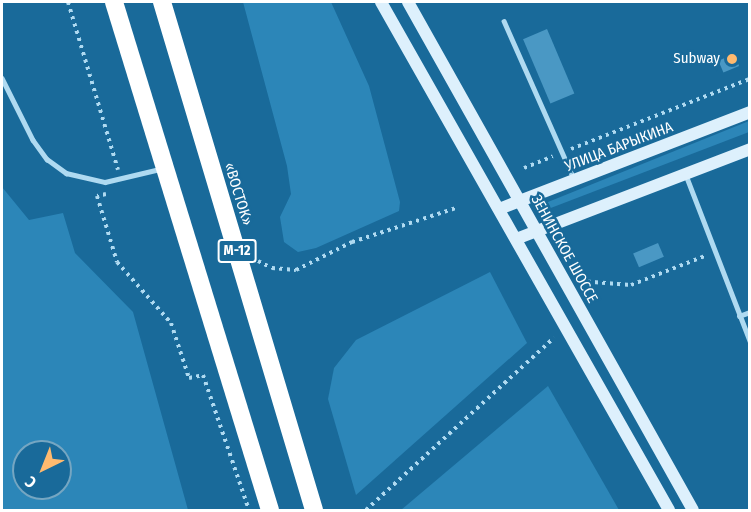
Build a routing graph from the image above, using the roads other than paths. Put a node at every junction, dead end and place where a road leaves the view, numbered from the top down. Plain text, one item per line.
1 (108, 2) edge
2 (114, 2) edge
3 (162, 2) edge
4 (381, 2) edge
5 (408, 2) edge
6 (504, 21) dead end
7 (125, 37) junction
8 (2, 78) edge
9 (750, 112) edge
10 (750, 149) edge
11 (166, 167) junction
12 (686, 175) junction
13 (575, 181) junction
14 (520, 201) junction
15 (499, 209) junction
16 (537, 231) junction
17 (516, 239) junction
18 (750, 312) edge
19 (739, 316) junction
20 (750, 341) edge
21 (312, 506) edge
22 (270, 510) edge
23 (669, 510) edge
24 (693, 510) edge

1 - 7 main road
2 - 7 highway, М-12
3 - 21 highway, «ВОСТОК» / М-12
4 - 15 main road
5 - 14 main road, ЗЕНИНСКОЕ ШОССЕ
6 - 13 lane
7 - 11 highway, М-12
8 - 11 lane
9 - 13 main road, УЛИЦА БАРЫКИНА
10 - 12 main road
11 - 22 highway, М-12
12 - 16 main road
12 - 19 lane
13 - 14 main road, УЛИЦА БАРЫКИНА
14 - 15 main road, УЛИЦА БАРЫКИНА
14 - 16 main road, ЗЕНИНСКОЕ ШОССЕ
15 - 17 main road
16 - 17 main road
16 - 24 main road, ЗЕНИНСКОЕ ШОССЕ
17 - 23 main road
18 - 19 lane
19 - 20 lane

